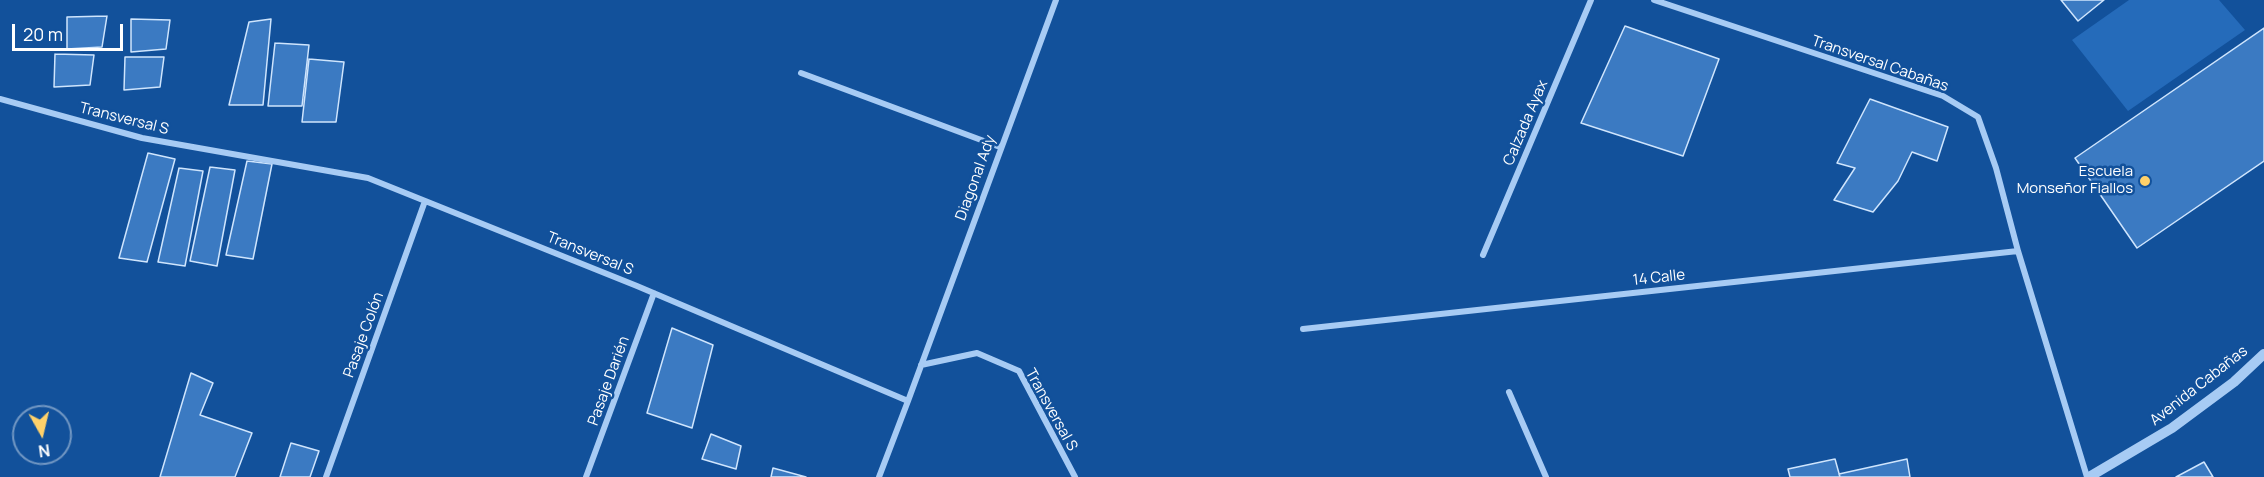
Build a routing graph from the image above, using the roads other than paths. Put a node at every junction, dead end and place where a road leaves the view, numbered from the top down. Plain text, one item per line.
1 (1056, 0) edge
2 (1590, 0) edge
3 (1654, 0) edge
4 (801, 73) dead end
5 (0, 99) edge
6 (1000, 147) junction
7 (425, 201) junction
8 (2018, 251) junction
9 (1483, 255) dead end
10 (654, 293) junction
11 (1303, 329) dead end
12 (2264, 354) edge
13 (921, 365) junction
14 (1509, 392) dead end
15 (908, 401) junction
16 (326, 477) edge
17 (586, 477) edge
18 (879, 477) edge
19 (1075, 477) edge
20 (1546, 477) edge
21 (2088, 477) edge

1 - 6 street, Diagonal Ady
2 - 9 street, Calzada Ayax
3 - 8 street, Transversal Cabañas
4 - 6 street
5 - 7 street, Transversal S
6 - 13 street, Diagonal Ady
7 - 10 street, Transversal S
7 - 16 street, Pasaje Colón
8 - 11 street, 14 Calle
8 - 21 street, Transversal Cabañas
10 - 15 street, Transversal S
10 - 17 street, Pasaje Darién
12 - 21 street, Avenida Cabañas
13 - 15 street
13 - 19 street, Transversal S
14 - 20 street
15 - 18 street

